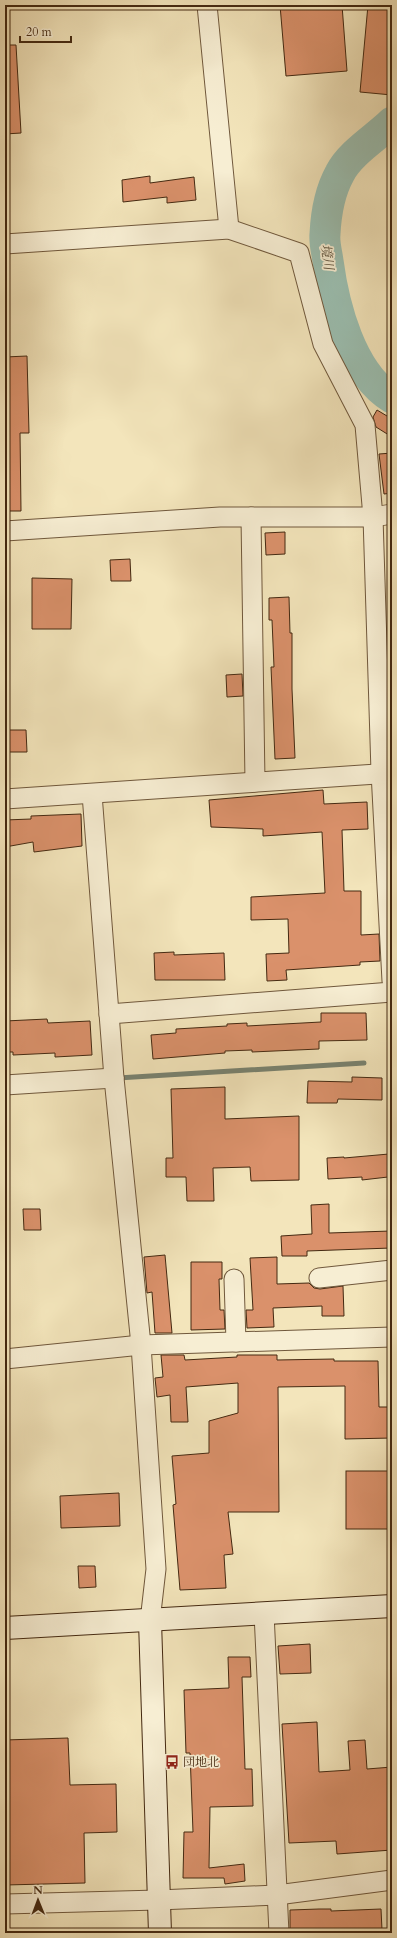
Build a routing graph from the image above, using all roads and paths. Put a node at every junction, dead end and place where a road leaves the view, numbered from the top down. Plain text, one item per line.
1 (207, 5) edge
2 (229, 229) junction
3 (5, 244) edge
4 (392, 514) edge
5 (251, 517) junction
6 (373, 517) junction
7 (5, 531) edge
8 (386, 772) edge
9 (256, 782) junction
10 (92, 794) junction
11 (5, 800) edge
12 (392, 981) edge
13 (392, 992) edge
14 (109, 1014) junction
15 (114, 1078) junction
16 (5, 1085) edge
17 (392, 1270) edge
18 (319, 1278) dead end
19 (234, 1279) dead end
20 (392, 1337) edge
21 (236, 1342) junction
22 (141, 1345) junction
23 (5, 1359) edge
24 (392, 1606) edge
25 (264, 1613) junction
26 (150, 1621) junction
27 (5, 1628) edge
28 (392, 1880) edge
29 (278, 1895) junction
30 (158, 1900) junction
31 (5, 1904) edge
32 (160, 1933) edge
33 (279, 1933) edge

1 - 2 street
2 - 3 street
2 - 6 street
4 - 6 street
5 - 6 street
5 - 7 street
5 - 9 street
6 - 8 street
8 - 9 street
8 - 12 street
9 - 10 street
10 - 11 street
10 - 14 street
13 - 14 street
14 - 15 street
15 - 16 street
15 - 22 street
17 - 18 street
19 - 21 street
20 - 21 street
21 - 22 street
22 - 23 street
22 - 26 street
24 - 25 street
25 - 26 street
25 - 29 street
26 - 27 street
26 - 30 street
28 - 29 street
29 - 30 street
29 - 33 street
30 - 31 street
30 - 32 street

